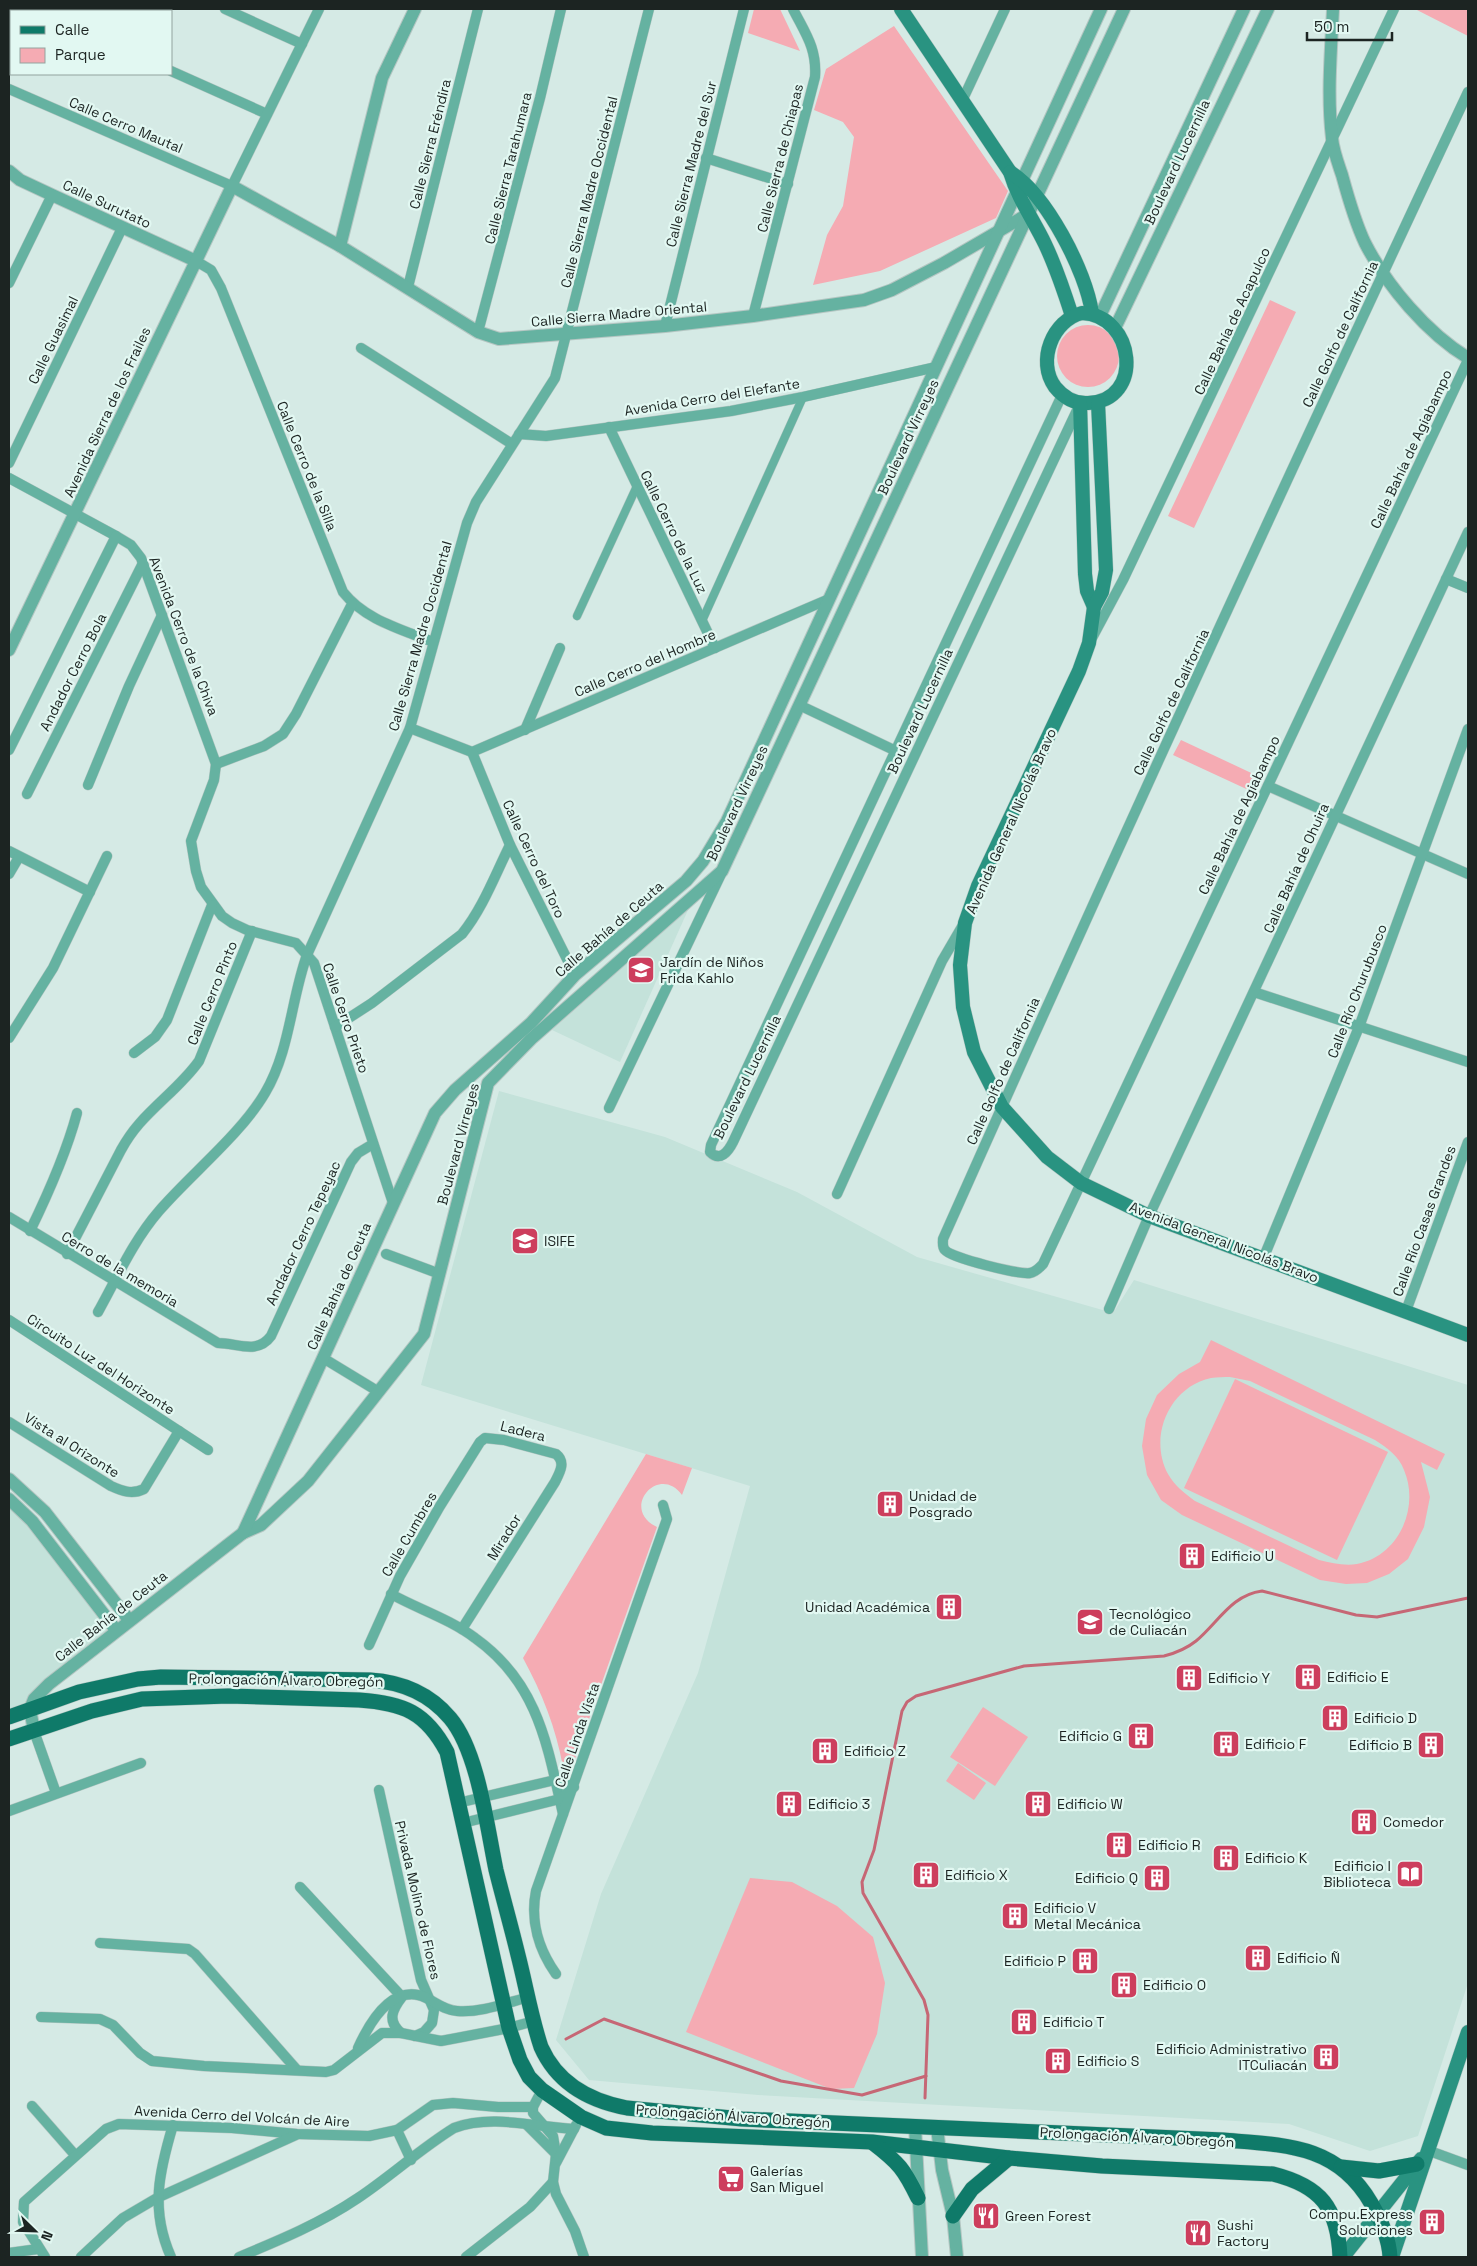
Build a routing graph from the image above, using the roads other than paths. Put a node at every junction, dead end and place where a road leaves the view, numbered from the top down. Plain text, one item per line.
1 (225, 9) edge
2 (318, 9) edge
3 (414, 9) edge
4 (478, 9) edge
5 (561, 9) edge
6 (649, 9) edge
7 (744, 9) edge
8 (793, 9) edge
9 (1005, 9) edge
10 (1101, 9) edge
11 (1124, 9) edge
12 (1244, 9) edge
13 (1268, 9) edge
14 (1333, 9) edge
15 (1394, 9) edge
16 (905, 11) edge
17 (302, 44) junction
18 (172, 71) edge
19 (9, 89) edge
20 (1468, 92) edge
21 (963, 99) junction
22 (267, 114) junction
23 (1332, 140) junction
24 (706, 158) junction
25 (9, 171) edge
26 (1010, 172) junction
27 (1022, 179) junction
28 (788, 184) junction
29 (232, 186) junction
30 (1016, 193) junction
31 (52, 195) junction
32 (1036, 196) junction
33 (1028, 214) junction
34 (122, 228) junction
35 (999, 230) junction
36 (340, 246) junction
37 (196, 261) junction
38 (1384, 271) junction
39 (9, 283) edge
40 (408, 286) junction
41 (1096, 315) junction
42 (753, 316) junction
43 (1072, 316) junction
44 (665, 326) junction
45 (1115, 328) junction
46 (478, 332) junction
47 (567, 332) junction
48 (361, 348) dead end
49 (1468, 359) edge
50 (936, 367) junction
51 (1062, 395) junction
52 (804, 397) junction
53 (1080, 403) junction
54 (1098, 403) junction
55 (609, 426) junction
56 (520, 434) junction
57 (512, 444) junction
58 (9, 463) edge
59 (9, 478) edge
60 (637, 486) junction
61 (76, 512) junction
62 (1468, 532) edge
63 (116, 536) junction
64 (143, 563) junction
65 (1446, 579) junction
66 (1468, 588) edge
67 (829, 599) junction
68 (352, 604) junction
69 (1094, 607) junction
70 (162, 615) junction
71 (576, 616) dead end
72 (702, 621) junction
73 (434, 642) junction
74 (1089, 643) junction
75 (560, 648) dead end
76 (715, 648) junction
77 (9, 650) edge
78 (800, 705) junction
79 (410, 728) junction
80 (1468, 729) edge
81 (526, 730) junction
82 (9, 750) edge
83 (896, 751) junction
84 (472, 752) junction
85 (215, 761) junction
86 (88, 786) dead end
87 (1268, 786) junction
88 (27, 794) dead end
89 (1334, 816) junction
90 (510, 844) junction
91 (9, 851) edge
92 (1423, 854) junction
93 (107, 856) dead end
94 (19, 857) junction
95 (703, 861) joint
96 (722, 872) junction
97 (9, 874) edge
98 (1468, 874) edge
99 (90, 892) junction
100 (667, 898) junction
101 (212, 905) junction
102 (676, 910) junction
103 (965, 922) junction
104 (252, 931) junction
105 (307, 955) junction
106 (575, 975) junction
107 (1254, 992) junction
108 (335, 1027) junction
109 (1359, 1027) junction
110 (9, 1038) edge
111 (134, 1053) dead end
112 (1468, 1062) edge
113 (1002, 1107) junction
114 (609, 1108) dead end
115 (77, 1113) dead end
116 (1468, 1142) edge
117 (373, 1144) junction
118 (1081, 1183) junction
119 (836, 1194) dead end
120 (393, 1203) junction
121 (1149, 1216) junction
122 (9, 1217) edge
123 (30, 1231) junction
124 (68, 1254) junction
125 (386, 1254) dead end
126 (1263, 1259) junction
127 (1026, 1273) joint
128 (440, 1274) junction
129 (114, 1282) junction
130 (1109, 1310) dead end
131 (1406, 1311) junction
132 (98, 1312) dead end
133 (9, 1320) edge
134 (1468, 1334) edge
135 (218, 1343) joint
136 (323, 1358) junction
137 (379, 1392) junction
138 (9, 1422) edge
139 (179, 1431) junction
140 (480, 1442) joint
141 (208, 1450) dead end
142 (560, 1457) joint
143 (9, 1478) edge
144 (9, 1499) edge
145 (662, 1505) dead end
146 (243, 1532) junction
147 (390, 1594) junction
148 (129, 1620) junction
149 (462, 1629) junction
150 (116, 1630) junction
151 (369, 1645) dead end
152 (30, 1709) junction
153 (9, 1717) edge
154 (34, 1731) junction
155 (9, 1739) edge
156 (141, 1763) dead end
157 (555, 1780) junction
158 (574, 1787) junction
159 (379, 1790) dead end
160 (56, 1793) junction
161 (481, 1797) junction
162 (560, 1799) junction
163 (458, 1803) junction
164 (9, 1811) edge
165 (563, 1814) junction
166 (485, 1817) junction
167 (463, 1823) junction
168 (300, 1887) dead end
169 (100, 1943) dead end
170 (556, 1974) dead end
171 (402, 1997) junction
172 (529, 1997) junction
173 (428, 1999) junction
174 (504, 2003) junction
175 (41, 2017) dead end
176 (534, 2021) junction
177 (509, 2028) junction
178 (1468, 2032) edge
179 (401, 2033) junction
180 (415, 2036) junction
181 (356, 2052) junction
182 (297, 2070) junction
183 (542, 2090) junction
184 (32, 2106) dead end
185 (533, 2107) junction
186 (577, 2123) junction
187 (173, 2125) junction
188 (527, 2126) junction
189 (915, 2126) junction
190 (936, 2127) junction
191 (547, 2128) junction
192 (397, 2130) junction
193 (297, 2134) junction
194 (872, 2142) junction
195 (916, 2148) junction
196 (939, 2150) junction
197 (1427, 2150) junction
198 (75, 2155) junction
199 (1009, 2158) junction
200 (555, 2159) junction
201 (411, 2160) junction
202 (1417, 2164) junction
203 (1468, 2165) edge
204 (1341, 2167) junction
205 (553, 2182) junction
206 (157, 2198) junction
207 (918, 2198) junction
208 (1377, 2213) junction
209 (953, 2216) junction
210 (42, 2253) edge
211 (9, 2254) edge
212 (81, 2257) edge
213 (170, 2257) edge
214 (239, 2257) edge
215 (466, 2257) edge
216 (584, 2257) edge
217 (922, 2257) edge
218 (957, 2257) edge
219 (1342, 2257) edge
220 (1391, 2257) edge

1 - 17 street
2 - 17 street
3 - 36 street
4 - 40 street, Calle Sierra Eréndira
5 - 46 street, Calle Sierra Tarahumara
6 - 47 street, Calle Sierra Madre Occidental
7 - 24 street, Calle Sierra Madre del Sur
8 - 28 street, Calle Sierra de Chiapas
9 - 21 street
10 - 27 street, Boulevard Virreyes
11 - 32 street, Boulevard Virreyes
12 - 41 street, Boulevard Lucernilla
13 - 45 street, Boulevard Lucernilla
14 - 23 street
15 - 23 street, Calle Bahía de Acapulco
16 - 21 main road
17 - 22 street
18 - 22 street
19 - 29 street, Calle Cerro Mautal
20 - 38 street, Calle Golfo de California
21 - 26 main road
22 - 29 street
23 - 38 street
23 - 74 street, Calle Bahía de Acapulco
24 - 28 street
24 - 44 street, Calle Sierra Madre del Sur
25 - 31 street, Calle Surutato
26 - 27 main road
26 - 30 main road
27 - 30 street, Boulevard Virreyes
27 - 32 main road
28 - 42 street, Calle Sierra de Chiapas
29 - 36 street, Calle Sierra Madre Oriental
29 - 37 street, Avenida Sierra de los Frailes
30 - 33 main road
30 - 35 street, Boulevard Virreyes
31 - 34 street, Calle Surutato
31 - 39 street
32 - 33 street, Boulevard Virreyes
32 - 41 main road
33 - 35 street, Calle Sierra Madre Oriental
33 - 43 main road
33 - 78 street, Boulevard Virreyes
34 - 37 street, Calle Surutato
34 - 58 street, Calle Guasimal
35 - 42 street, Calle Sierra Madre Oriental
35 - 50 street, Boulevard Virreyes
36 - 40 street, Calle Sierra Madre Oriental
37 - 61 street, Avenida Sierra de los Frailes
37 - 68 street, Calle Cerro de la Silla
38 - 49 street
38 - 113 street, Calle Golfo de California
40 - 46 street, Calle Sierra Madre Oriental
41 - 43 main road
41 - 45 main road
42 - 44 street, Calle Sierra Madre Oriental
43 - 51 main road
44 - 47 street, Calle Sierra Madre Oriental
45 - 54 main road
46 - 47 street, Calle Sierra Madre Oriental
47 - 56 street, Calle Sierra Madre Occidental
48 - 57 street
49 - 87 street, Calle Bahía de Agiabampo
50 - 52 street, Avenida Cerro del Elefante
50 - 67 street, Boulevard Virreyes
51 - 53 main road
51 - 83 street, Boulevard Lucernilla
52 - 55 street, Avenida Cerro del Elefante
52 - 72 street
53 - 54 main road
53 - 69 main road, Avenida General Nicolás Bravo
53 - 83 street, Boulevard Lucernilla
54 - 69 main road, Avenida General Nicolás Bravo
55 - 56 street, Avenida Cerro del Elefante
55 - 60 street, Calle Cerro de la Luz
56 - 57 street, Calle Sierra Madre Occidental
57 - 73 street, Calle Sierra Madre Occidental
59 - 61 street, Avenida Cerro de la Chiva
60 - 71 street
60 - 72 street, Calle Cerro de la Luz
61 - 63 street, Avenida Cerro de la Chiva
61 - 77 street, Avenida Sierra de los Frailes
62 - 65 street, Calle Bahía de Ohuira
63 - 64 street, Avenida Cerro de la Chiva
63 - 82 street
64 - 70 street, Avenida Cerro de la Chiva
64 - 88 street, Andador Cerro Bola
65 - 66 street
65 - 89 street, Calle Bahía de Ohuira
67 - 76 street, Calle Cerro del Hombre
67 - 95 street, Boulevard Virreyes
68 - 73 street, Calle Cerro de la Silla
68 - 85 street
69 - 74 main road, Avenida General Nicolás Bravo
70 - 85 street, Avenida Cerro de la Chiva
70 - 86 street
72 - 76 street, Calle Cerro de la Luz
73 - 79 street, Calle Sierra Madre Occidental
74 - 103 main road, Avenida General Nicolás Bravo
75 - 81 street
76 - 81 street, Calle Cerro del Hombre
78 - 83 street
78 - 96 street, Boulevard Virreyes
79 - 84 street
79 - 105 street, Calle Sierra Madre Occidental
80 - 92 street, Calle Río Churubusco
81 - 84 street, Calle Cerro del Hombre
84 - 90 street, Calle Cerro del Toro
85 - 101 street, Calle Cerro Prieto
87 - 89 street
87 - 118 street, Calle Bahía de Agiabampo
89 - 92 street
89 - 107 street, Calle Bahía de Ohuira
90 - 106 street, Calle Cerro del Toro
90 - 108 street
91 - 94 street
92 - 98 street
92 - 109 street, Calle Río Churubusco
93 - 99 street
94 - 97 street
94 - 99 street
95 - 100 street, Calle Bahía de Ceuta
96 - 102 street, Boulevard Virreyes
96 - 114 street
99 - 110 street
100 - 102 street
100 - 106 street, Calle Bahía de Ceuta
101 - 104 street, Calle Cerro Prieto
101 - 111 street
102 - 128 street, Boulevard Virreyes
103 - 113 main road, Avenida General Nicolás Bravo
103 - 119 street
104 - 105 street, Calle Cerro Prieto
104 - 124 street, Calle Cerro Pinto
105 - 108 street, Calle Cerro Prieto
105 - 129 street, Calle Sierra Madre Occidental
106 - 120 street, Calle Bahía de Ceuta
107 - 109 street
107 - 121 street, Calle Bahía de Ohuira
108 - 117 street, Calle Cerro Prieto
109 - 112 street
109 - 126 street, Calle Río Churubusco
113 - 118 main road, Avenida General Nicolás Bravo
113 - 127 street, Calle Golfo de California
115 - 123 street
116 - 131 street, Calle Río Casas Grandes
117 - 120 street, Calle Cerro Prieto
117 - 135 street, Andador Cerro Tepeyac
118 - 121 main road, Avenida General Nicolás Bravo
118 - 127 street, Calle Bahía de Agiabampo
120 - 136 street, Calle Bahía de Ceuta
121 - 126 main road, Avenida General Nicolás Bravo
121 - 130 street, Calle Bahía de Ohuira
122 - 123 street, Cerro de la memoria
123 - 124 street, Cerro de la memoria
124 - 129 street, Cerro de la memoria
125 - 128 street
126 - 131 main road, Avenida General Nicolás Bravo
128 - 137 street, Boulevard Virreyes
129 - 132 street, Calle Sierra Madre Occidental
129 - 135 street, Cerro de la memoria
131 - 134 main road, Avenida General Nicolás Bravo
133 - 139 street, Circuito Luz del Horizonte
136 - 137 street
136 - 146 street, Calle Bahía de Ceuta
137 - 146 street, Boulevard Virreyes
138 - 139 street, Vista al Orizonte
139 - 141 street, Circuito Luz del Horizonte
140 - 142 street, Ladera
140 - 147 street, Calle Cumbres
142 - 149 street, Mirador
143 - 148 street
144 - 150 street
145 - 158 street, Calle Linda Vista
146 - 148 street, Calle Bahía de Ceuta
147 - 149 street
147 - 151 street, Calle Cumbres
148 - 150 street, Calle Bahía de Ceuta
149 - 157 street
150 - 152 street, Calle Bahía de Ceuta
152 - 153 main road, Prolongación Álvaro Obregón
152 - 154 street
152 - 161 main road, Prolongación Álvaro Obregón
154 - 155 main road, Prolongación Álvaro Obregón
154 - 160 street
154 - 163 main road, Prolongación Álvaro Obregón
156 - 160 street
157 - 158 street
157 - 161 street
157 - 162 street
158 - 162 street
158 - 165 street, Calle Linda Vista
159 - 173 street, Privada Molino de Flores
160 - 164 street
161 - 163 street
161 - 166 main road, Prolongación Álvaro Obregón
162 - 165 street
162 - 166 street
163 - 167 main road, Prolongación Álvaro Obregón
165 - 170 street, Calle Linda Vista
166 - 167 street
166 - 172 main road, Prolongación Álvaro Obregón
167 - 174 main road, Prolongación Álvaro Obregón
168 - 171 street
169 - 182 street
171 - 173 street
171 - 179 street
171 - 181 street
172 - 174 street
172 - 176 main road, Prolongación Álvaro Obregón
173 - 174 street
173 - 180 street, Privada Molino de Flores
174 - 177 main road, Prolongación Álvaro Obregón
175 - 182 street
176 - 177 street
176 - 189 main road, Prolongación Álvaro Obregón
177 - 180 street
177 - 183 main road, Prolongación Álvaro Obregón
178 - 197 main road
179 - 180 street
179 - 181 street
181 - 182 street
183 - 185 street
183 - 186 main road, Prolongación Álvaro Obregón
184 - 198 street
185 - 191 street
185 - 192 street, Avenida Cerro del Volcán de Aire
186 - 191 street
186 - 194 main road, Prolongación Álvaro Obregón
186 - 200 street
187 - 193 street, Avenida Cerro del Volcán de Aire
187 - 198 street, Avenida Cerro del Volcán de Aire
187 - 206 street
188 - 191 street
188 - 200 street
188 - 201 street
189 - 190 main road, Prolongación Álvaro Obregón
189 - 195 street
190 - 196 street
190 - 204 main road, Prolongación Álvaro Obregón
191 - 200 street
192 - 193 street, Avenida Cerro del Volcán de Aire
192 - 201 street
193 - 206 street
194 - 195 main road, Prolongación Álvaro Obregón
194 - 207 main road
195 - 196 main road, Prolongación Álvaro Obregón
195 - 207 street
196 - 199 main road, Prolongación Álvaro Obregón
196 - 209 street
197 - 202 main road
197 - 203 street
197 - 220 main road
198 - 210 street, Avenida Cerro del Volcán de Aire
199 - 209 main road
199 - 219 main road, Prolongación Álvaro Obregón
200 - 205 street
201 - 214 street
202 - 204 main road
202 - 208 main road
204 - 208 main road, Prolongación Álvaro Obregón
205 - 215 street
205 - 216 street
206 - 212 street
206 - 213 street
207 - 217 street
208 - 219 main road
208 - 220 main road, Prolongación Álvaro Obregón
209 - 218 street
210 - 211 street

